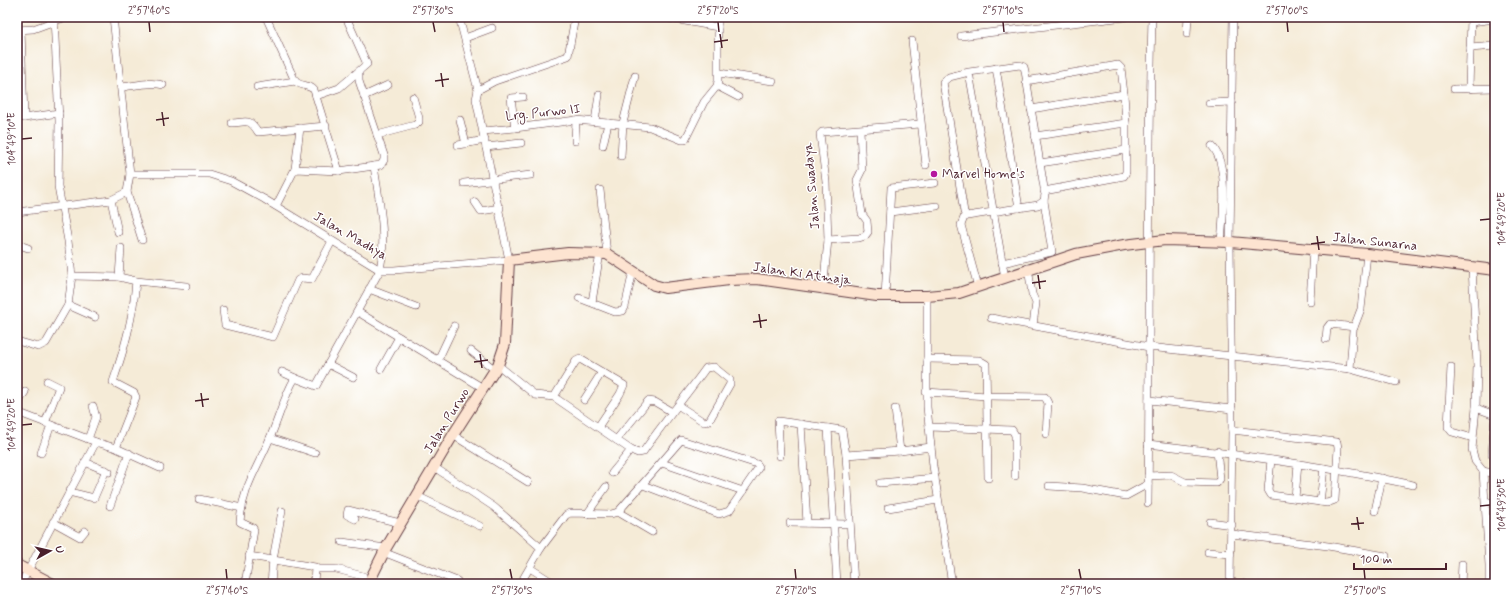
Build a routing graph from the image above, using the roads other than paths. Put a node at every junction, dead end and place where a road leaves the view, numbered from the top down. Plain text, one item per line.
1 (66, 17) edge
2 (113, 17) edge
3 (266, 17) edge
4 (346, 17) edge
5 (459, 17) edge
6 (575, 17) edge
7 (663, 17) edge
8 (718, 17) edge
9 (1125, 17) edge
10 (1152, 17) edge
11 (1188, 17) edge
12 (1233, 17) edge
13 (1105, 18) edge
14 (1471, 19) edge
15 (1495, 19) edge
16 (54, 20) edge
17 (718, 27) junction
18 (492, 28) dead end
19 (19, 30) edge
20 (1187, 34) dead end
21 (961, 36) dead end
22 (465, 38) junction
23 (912, 41) dead end
24 (1495, 46) edge
25 (1470, 48) junction
26 (1495, 52) edge
27 (996, 68) junction
28 (969, 72) junction
29 (358, 73) junction
30 (719, 73) junction
31 (635, 76) dead end
32 (295, 81) junction
33 (773, 81) dead end
34 (1026, 81) junction
35 (164, 85) dead end
36 (388, 85) dead end
37 (717, 86) junction
38 (121, 87) junction
39 (257, 87) dead end
40 (1495, 88) edge
41 (1454, 89) dead end
42 (1469, 89) junction
43 (478, 90) junction
44 (1124, 94) junction
45 (599, 95) dead end
46 (316, 96) junction
47 (364, 96) junction
48 (413, 97) dead end
49 (523, 97) dead end
50 (738, 97) dead end
51 (1227, 102) junction
52 (1209, 103) dead end
53 (1031, 109) junction
54 (59, 113) junction
55 (20, 117) edge
56 (460, 120) dead end
57 (576, 120) junction
58 (595, 121) junction
59 (232, 122) dead end
60 (608, 122) junction
61 (623, 123) junction
62 (1126, 123) junction
63 (920, 124) junction
64 (326, 126) junction
65 (300, 128) junction
66 (515, 128) junction
67 (860, 130) junction
68 (483, 131) junction
69 (377, 135) junction
70 (1035, 136) junction
71 (575, 142) dead end
72 (486, 143) junction
73 (521, 143) dead end
74 (466, 144) junction
75 (458, 145) dead end
76 (603, 145) dead end
77 (1212, 146) dead end
78 (1126, 150) junction
79 (622, 156) dead end
80 (1040, 163) junction
81 (374, 166) junction
82 (926, 166) dead end
83 (295, 169) junction
84 (339, 171) junction
85 (130, 174) junction
86 (531, 175) dead end
87 (493, 178) junction
88 (464, 183) dead end
89 (934, 183) dead end
90 (600, 190) dead end
91 (1044, 191) junction
92 (128, 192) junction
93 (111, 200) junction
94 (1044, 201) junction
95 (475, 202) dead end
96 (62, 206) junction
97 (276, 206) junction
98 (937, 206) dead end
99 (500, 208) junction
100 (1019, 208) junction
101 (992, 211) junction
102 (17, 212) edge
103 (890, 212) junction
104 (965, 215) junction
105 (118, 232) dead end
106 (142, 240) dead end
107 (828, 240) junction
108 (332, 241) junction
109 (1151, 241) junction
110 (1226, 242) junction
111 (17, 244) edge
112 (28, 248) dead end
113 (121, 248) dead end
114 (1312, 249) junction
115 (604, 253) junction
116 (1367, 254) junction
117 (509, 260) junction
118 (1002, 263) junction
119 (1472, 267) junction
120 (1028, 268) junction
121 (380, 270) junction
122 (1495, 270) edge
123 (633, 271) junction
124 (72, 276) junction
125 (119, 277) junction
126 (1005, 278) junction
127 (136, 281) junction
128 (186, 286) dead end
129 (978, 287) junction
130 (369, 289) junction
131 (822, 290) junction
132 (927, 296) junction
133 (885, 297) junction
134 (580, 298) dead end
135 (592, 302) junction
136 (1310, 302) dead end
137 (68, 305) junction
138 (416, 307) dead end
139 (223, 310) dead end
140 (358, 312) junction
141 (95, 317) dead end
142 (991, 318) dead end
143 (1033, 325) junction
144 (454, 326) dead end
145 (1354, 327) junction
146 (399, 337) junction
147 (1326, 339) dead end
148 (17, 341) edge
149 (1150, 347) junction
150 (471, 351) dead end
151 (1227, 355) junction
152 (928, 359) junction
153 (438, 360) junction
154 (328, 364) junction
155 (496, 367) junction
156 (1451, 367) dead end
157 (381, 369) dead end
158 (1350, 369) junction
159 (282, 372) dead end
160 (602, 372) junction
161 (353, 377) dead end
162 (296, 378) junction
163 (46, 381) dead end
164 (1396, 382) dead end
165 (483, 388) junction
166 (24, 392) dead end
167 (926, 392) junction
168 (987, 396) junction
169 (554, 397) junction
170 (584, 400) dead end
171 (1149, 400) junction
172 (17, 404) edge
173 (93, 406) dead end
174 (679, 406) junction
175 (1476, 408) junction
176 (895, 409) dead end
177 (1230, 409) junction
178 (17, 412) edge
179 (672, 412) junction
180 (1495, 416) edge
181 (48, 424) junction
182 (801, 424) junction
183 (598, 427) junction
184 (828, 428) junction
185 (929, 428) junction
186 (986, 430) junction
187 (1232, 430) junction
188 (1046, 434) dead end
189 (453, 435) junction
190 (270, 438) junction
191 (1473, 438) junction
192 (88, 439) junction
193 (616, 440) junction
194 (96, 442) junction
195 (1148, 444) junction
196 (931, 447) junction
197 (116, 448) junction
198 (631, 450) junction
199 (900, 451) junction
200 (1224, 452) junction
201 (41, 453) dead end
202 (129, 453) junction
203 (315, 454) dead end
204 (1492, 454) dead end
205 (846, 455) junction
206 (780, 456) dead end
207 (1271, 460) junction
208 (85, 462) junction
209 (662, 463) junction
210 (1298, 464) junction
211 (434, 467) junction
212 (160, 468) dead end
213 (1324, 468) junction
214 (1336, 469) junction
215 (1483, 471) junction
216 (612, 473) dead end
217 (1495, 474) edge
218 (1015, 476) dead end
219 (1148, 476) junction
220 (935, 478) junction
221 (988, 478) dead end
222 (1382, 478) junction
223 (528, 482) dead end
224 (880, 483) dead end
225 (1148, 484) junction
226 (643, 485) junction
227 (1413, 485) dead end
228 (1049, 486) dead end
229 (606, 487) dead end
230 (743, 491) junction
231 (69, 492) junction
232 (417, 496) junction
233 (1295, 498) junction
234 (199, 499) dead end
235 (938, 500) junction
236 (1486, 501) junction
237 (1320, 502) junction
238 (1148, 503) dead end
239 (1495, 504) edge
240 (110, 506) dead end
241 (242, 508) junction
242 (888, 508) dead end
243 (282, 511) dead end
244 (1375, 511) dead end
245 (618, 512) junction
246 (587, 514) junction
247 (1487, 518) junction
248 (355, 519) dead end
249 (1495, 519) edge
250 (53, 522) junction
251 (400, 523) junction
252 (790, 523) dead end
253 (806, 523) junction
254 (1213, 523) dead end
255 (834, 524) junction
256 (850, 524) junction
257 (1229, 525) junction
258 (480, 526) dead end
259 (85, 531) dead end
260 (652, 532) dead end
261 (1232, 534) junction
262 (342, 542) dead end
263 (1492, 547) edge
264 (541, 548) junction
265 (384, 550) junction
266 (1211, 552) dead end
267 (1229, 554) junction
268 (249, 556) junction
269 (1386, 556) dead end
270 (273, 559) junction
271 (1462, 564) dead end
272 (17, 565) edge
273 (1492, 566) edge
274 (530, 568) junction
275 (316, 569) junction
276 (28, 571) junction
277 (366, 580) edge
278 (457, 581) dead end
279 (1230, 583) edge
280 (21, 584) edge
281 (53, 584) edge
282 (245, 584) edge
283 (271, 584) edge
284 (314, 584) edge
285 (520, 584) edge
286 (555, 584) edge
287 (838, 584) edge
288 (854, 584) edge
289 (952, 584) edge
290 (1245, 584) edge
291 (1461, 584) edge
292 (1488, 584) edge

1 - 16 street
2 - 38 street
3 - 32 street
4 - 29 street
5 - 22 street
6 - 43 street
7 - 17 street
8 - 17 street
9 - 13 street
10 - 109 street
11 - 20 street
12 - 51 street
13 - 21 street
14 - 15 street
14 - 25 street
16 - 19 street
16 - 54 street
17 - 30 street
18 - 22 street
19 - 55 street
22 - 43 street
23 - 63 street
24 - 25 street
24 - 26 street
25 - 42 street
27 - 28 street
27 - 34 street
27 - 100 street
28 - 101 street
28 - 104 street
29 - 46 street
29 - 47 street
30 - 33 street
30 - 37 street
31 - 61 street
32 - 39 street
32 - 46 street
34 - 44 street
34 - 53 street
35 - 38 street
36 - 47 street
37 - 50 street
37 - 61 street, Lrg. Purwo II
38 - 85 street
40 - 42 street
41 - 42 street
43 - 68 street
44 - 53 street
44 - 62 street
45 - 58 street
46 - 64 street
47 - 69 street
48 - 69 street
49 - 66 street
51 - 52 street
51 - 110 street
53 - 70 street
54 - 55 street
54 - 96 street
56 - 74 street
57 - 58 street, Lrg. Purwo II
57 - 66 street, Lrg. Purwo II
57 - 71 street
58 - 60 street, Lrg. Purwo II
59 - 65 street
60 - 61 street, Lrg. Purwo II
60 - 76 street
61 - 79 street
62 - 70 street
62 - 78 street
63 - 67 street, Jalan Swadaya
63 - 82 street
64 - 65 street
64 - 84 street
65 - 83 street
66 - 68 street, Lrg. Purwo II
67 - 107 street, Jalan Swadaya
67 - 107 street
68 - 72 street
69 - 81 street
70 - 80 street
72 - 73 street
72 - 74 street
72 - 87 street
74 - 75 street
77 - 110 street
78 - 80 street
78 - 91 street
80 - 91 street
81 - 84 street
81 - 121 street
83 - 84 street
83 - 97 street
85 - 92 street
85 - 97 street, Jalan Madhya
86 - 87 street
87 - 88 street
87 - 99 street
89 - 103 street
90 - 115 street
91 - 94 street
92 - 93 street
92 - 106 street
93 - 96 street
93 - 105 street
94 - 100 street
94 - 118 street
95 - 99 street
96 - 102 street
96 - 124 street
97 - 108 street, Jalan Madhya
98 - 103 street
99 - 117 street
100 - 101 street
101 - 104 street
101 - 118 street
103 - 133 street
104 - 129 street
107 - 131 street, Jalan Swadaya
108 - 121 street, Jalan Madhya
108 - 139 street
109 - 110 street, Jalan Ki Atmaja
109 - 120 street, Jalan Ki Atmaja
109 - 149 street
110 - 114 street, Jalan Sunarna
110 - 151 street
111 - 112 street
113 - 125 street
114 - 116 street, Jalan Sunarna
114 - 136 street
115 - 117 street
115 - 123 street, Jalan Ki Atmaja
115 - 135 street
116 - 119 street, Jalan Sunarna
116 - 145 street
117 - 121 street, Jalan Madhya
117 - 155 street, Jalan Purwo
118 - 126 street
119 - 122 street, Jalan Sunarna
119 - 175 street
120 - 126 street, Jalan Ki Atmaja
120 - 143 street
121 - 130 street
123 - 131 street, Jalan Ki Atmaja
123 - 135 street
124 - 125 street
124 - 137 street
125 - 127 street
126 - 129 street, Jalan Ki Atmaja
127 - 128 street
127 - 197 street
129 - 132 street, Jalan Ki Atmaja
130 - 138 street
130 - 140 street
131 - 133 street, Jalan Ki Atmaja
132 - 133 street, Jalan Ki Atmaja
132 - 152 street
134 - 135 street
137 - 141 street
137 - 148 street
140 - 146 street
140 - 154 street
142 - 143 street
143 - 149 street
144 - 153 street
145 - 147 street
145 - 158 street
146 - 153 street
146 - 157 street
149 - 151 street
149 - 171 street
150 - 155 street
151 - 158 street
151 - 177 street
152 - 167 street
152 - 168 street
153 - 165 street
154 - 161 street
154 - 162 street
155 - 165 street, Jalan Purwo
155 - 169 street
156 - 191 street
158 - 164 street
159 - 162 street
160 - 169 street
160 - 170 street
160 - 183 street
162 - 190 street
163 - 181 street
165 - 189 street, Jalan Purwo
166 - 172 street
167 - 168 street
167 - 185 street
168 - 186 street
168 - 188 street
169 - 183 street
171 - 177 street
171 - 195 street
173 - 192 street
174 - 174 street
174 - 179 street
175 - 180 street
175 - 191 street
176 - 199 street
177 - 187 street
178 - 181 street
179 - 193 street
179 - 198 street
180 - 204 street
181 - 192 street
181 - 201 street
182 - 184 street
182 - 206 street
182 - 253 street
183 - 193 street
184 - 205 street
184 - 255 street
185 - 186 street
185 - 196 street
186 - 218 street
186 - 221 street
187 - 200 street
187 - 214 street
189 - 211 street, Jalan Purwo
189 - 223 street
190 - 203 street
190 - 241 street
191 - 215 street
192 - 194 street
193 - 198 street
194 - 197 street
194 - 208 street
195 - 200 street
195 - 219 street
196 - 199 street
196 - 220 street
197 - 202 street
198 - 216 street
199 - 205 street
200 - 207 street
200 - 219 street
200 - 257 street
202 - 212 street
202 - 240 street
205 - 256 street
207 - 210 street
207 - 233 street
208 - 231 street
208 - 231 street
209 - 226 street
209 - 230 street
209 - 230 street
210 - 213 street
210 - 233 street
211 - 232 street, Jalan Purwo
211 - 264 street
213 - 214 street
213 - 237 street
214 - 222 street
214 - 237 street
215 - 217 street
215 - 236 street
219 - 225 street
220 - 224 street
220 - 235 street
222 - 227 street
222 - 244 street
225 - 228 street
225 - 238 street
226 - 230 street
226 - 245 street
229 - 246 street
231 - 250 street
232 - 251 street, Jalan Purwo
232 - 258 street
233 - 237 street
234 - 241 street
235 - 242 street
235 - 289 street
236 - 239 street
236 - 247 street
241 - 268 street
243 - 270 street
245 - 246 street
245 - 260 street
246 - 264 street
247 - 249 street
247 - 263 street
248 - 251 street
250 - 259 street
250 - 276 street
251 - 265 street, Jalan Purwo
252 - 253 street
253 - 255 street
254 - 257 street
255 - 256 street
255 - 287 street
256 - 288 street
257 - 261 street
261 - 267 street
261 - 269 street
262 - 265 street
263 - 273 street
264 - 274 street
265 - 277 street, Jalan Purwo
265 - 278 street
266 - 267 street
267 - 279 street
268 - 270 street
268 - 282 street
270 - 275 street
270 - 283 street
271 - 291 street
272 - 276 street
273 - 292 street
274 - 285 street
274 - 286 street
275 - 277 street
275 - 284 street
276 - 280 street
276 - 281 street
279 - 290 street

